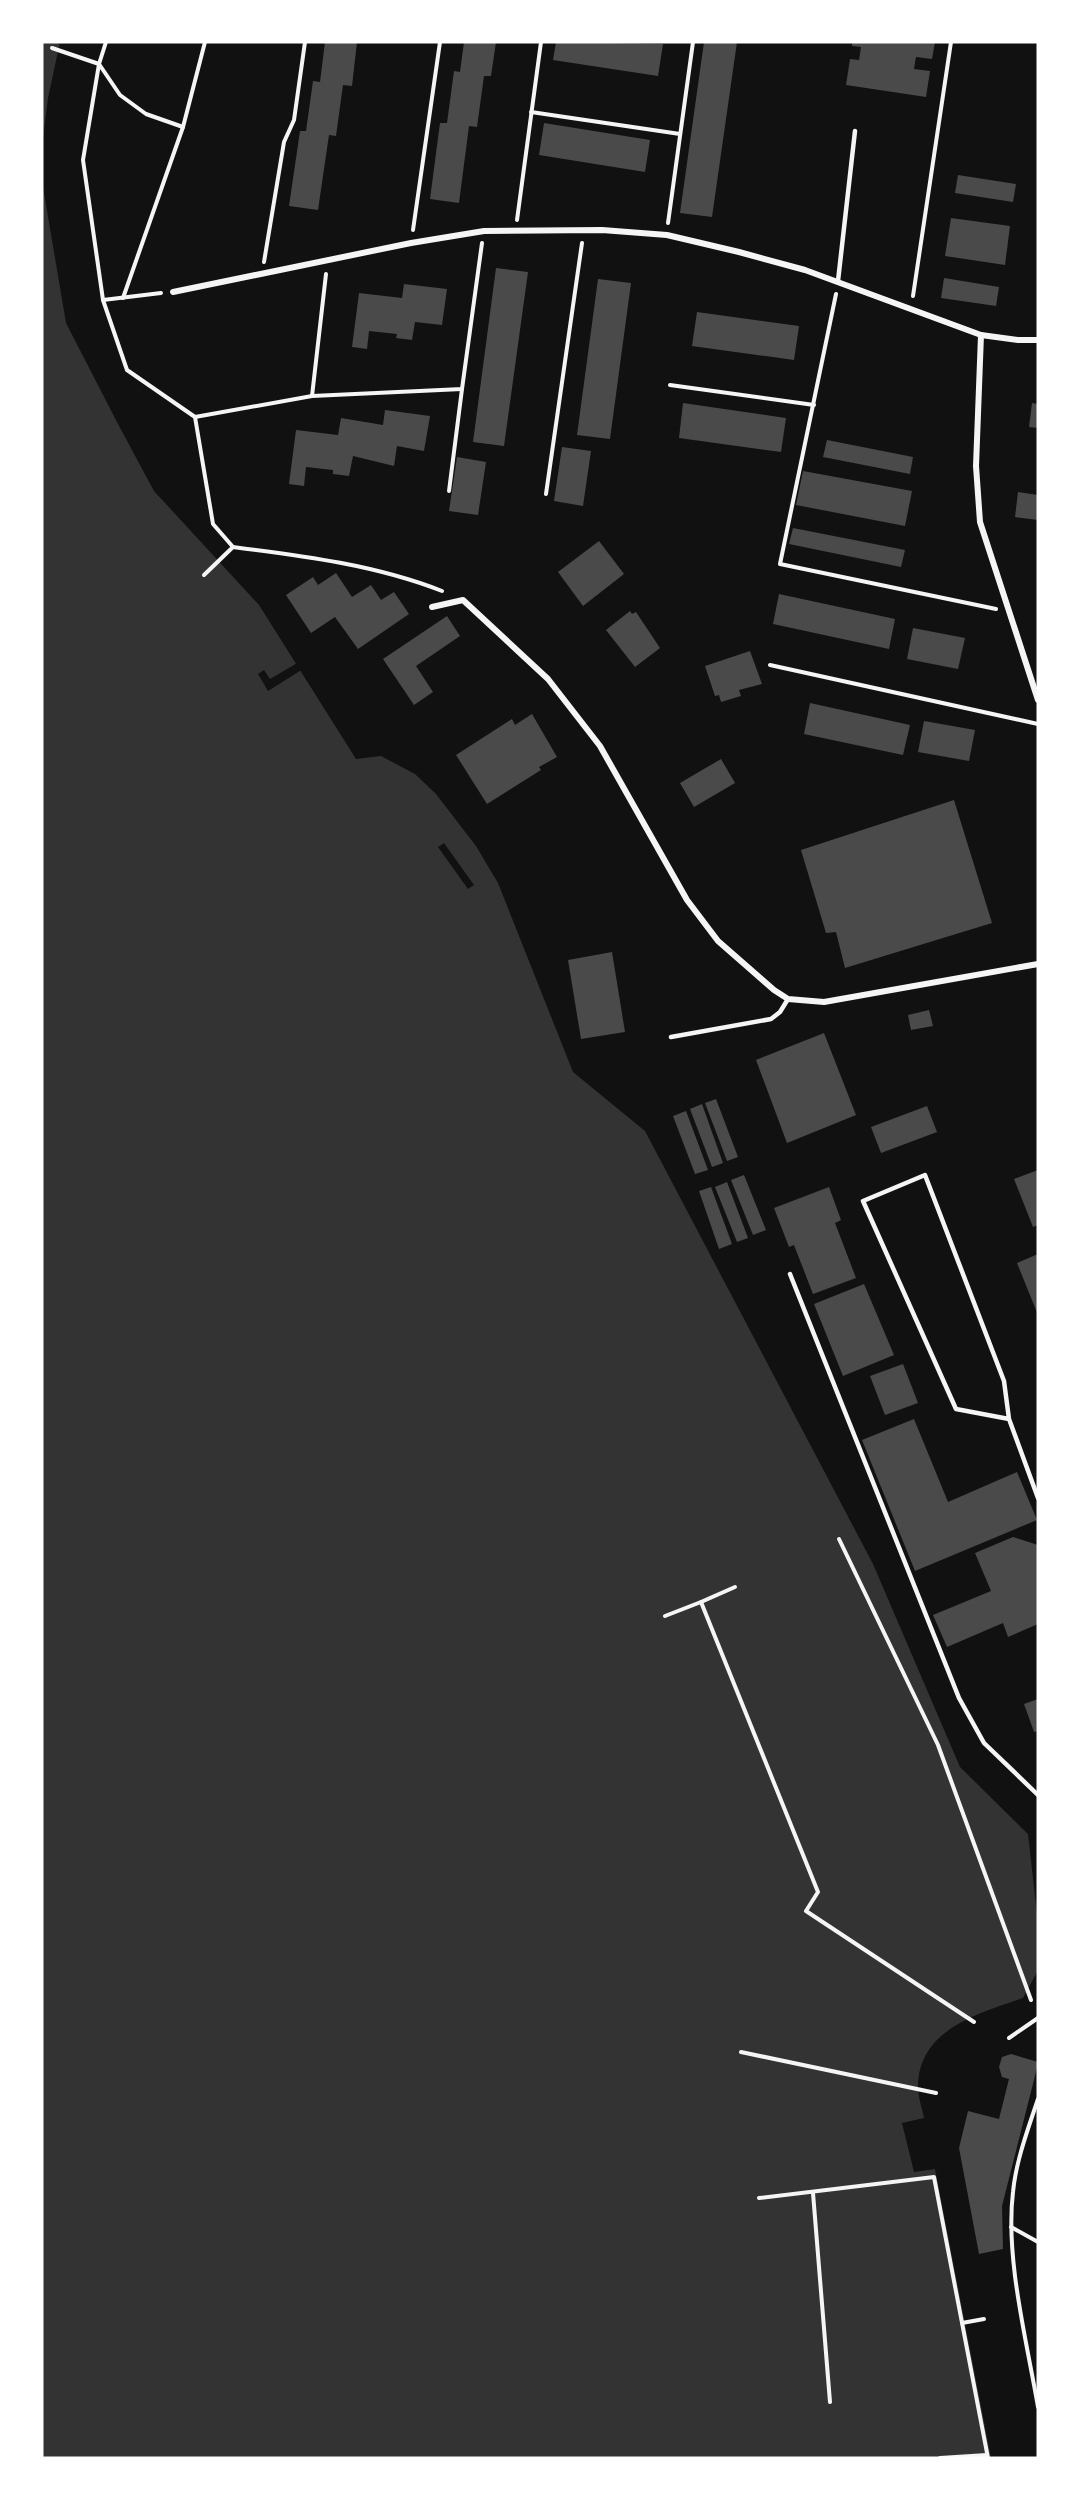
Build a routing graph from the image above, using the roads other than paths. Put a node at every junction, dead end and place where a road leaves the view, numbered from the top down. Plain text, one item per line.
1 (855, 131) dead end
2 (838, 281) junction
3 (173, 292) road end
4 (981, 335) junction
5 (1038, 340) edge
6 (432, 607) dead end
7 (1038, 700) edge
8 (1038, 963) edge
9 (788, 999) junction
10 (671, 1037) dead end
11 (790, 1274) dead end
12 (1009, 1419) junction
13 (1038, 1498) edge
14 (1038, 1796) edge

1 - 2 lane
2 - 3 street
2 - 4 street
4 - 5 street
4 - 7 street
6 - 9 street
8 - 9 street
9 - 10 lane
11 - 14 lane
12 - 12 lane
12 - 13 lane

